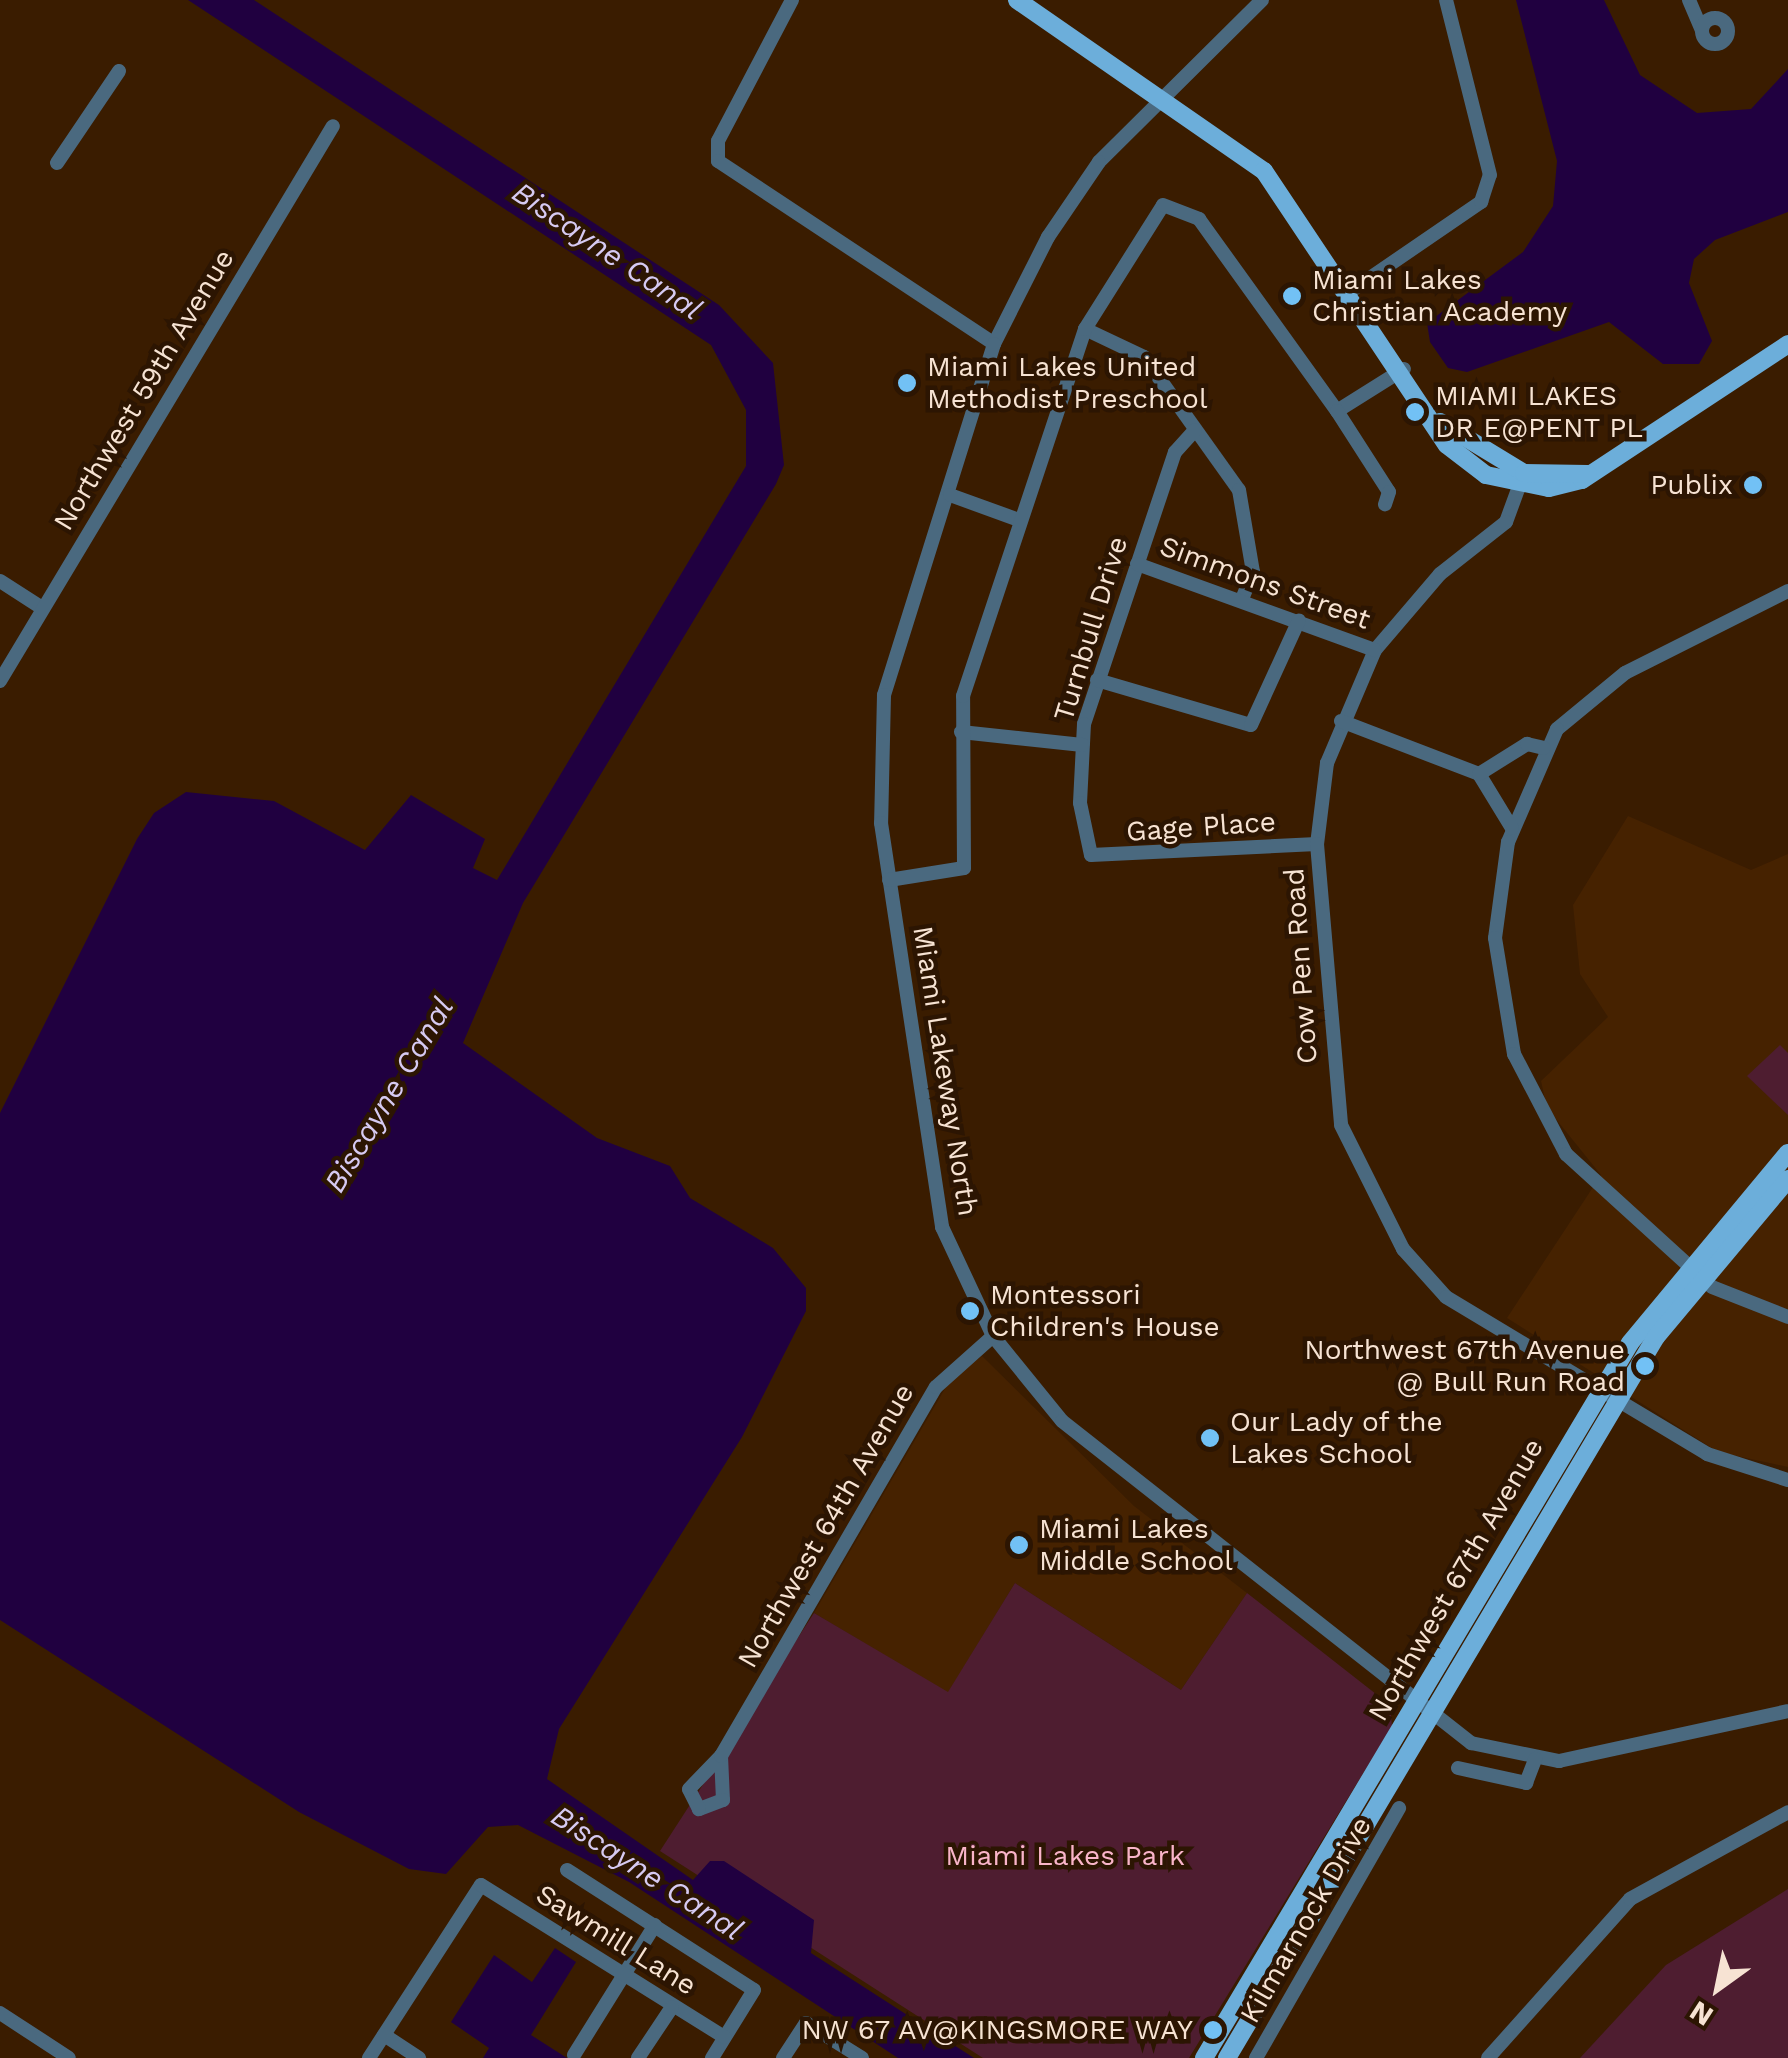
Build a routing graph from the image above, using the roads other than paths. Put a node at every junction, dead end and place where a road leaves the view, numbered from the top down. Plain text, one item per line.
1 (792, 0) edge
2 (1017, 0) edge
3 (1262, 0) edge
4 (1446, 0) edge
5 (1689, 0) edge
6 (1702, 30) dead end
7 (119, 72) dead end
8 (1159, 99) junction
9 (333, 126) dead end
10 (58, 162) dead end
11 (1351, 291) junction
12 (1085, 329) junction
13 (994, 344) junction
14 (1788, 344) edge
15 (1404, 369) junction
16 (1337, 411) junction
17 (1195, 430) junction
18 (1524, 479) junction
19 (950, 495) junction
20 (1385, 504) dead end
21 (1019, 520) junction
22 (1137, 564) junction
23 (0, 581) edge
24 (1788, 591) edge
25 (1242, 599) junction
26 (42, 608) junction
27 (1299, 620) junction
28 (1375, 650) junction
29 (1097, 680) junction
30 (0, 681) edge
31 (1341, 722) junction
32 (962, 732) junction
33 (1082, 746) junction
34 (1544, 748) junction
35 (1479, 774) junction
36 (1512, 828) junction
37 (1317, 844) junction
38 (1090, 855) joint
39 (888, 880) junction
40 (1788, 1154) edge
41 (1788, 1180) edge
42 (1692, 1272) junction
43 (1788, 1317) edge
44 (993, 1336) junction
45 (1608, 1397) junction
46 (1788, 1480) edge
47 (1424, 1707) junction
48 (1788, 1711) edge
49 (721, 1756) dead end
50 (1535, 1760) junction
51 (1458, 1768) dead end
52 (1400, 1808) dead end
53 (1788, 1812) edge
54 (567, 1870) dead end
55 (1316, 1891) junction
56 (655, 1925) junction
57 (626, 1976) junction
58 (672, 2007) junction
59 (0, 2013) edge
60 (384, 2035) junction
61 (724, 2037) junction
62 (646, 2055) edge
63 (574, 2056) dead end
64 (69, 2058) edge
65 (369, 2058) edge
66 (419, 2058) edge
67 (712, 2058) edge
68 (783, 2058) edge
69 (862, 2058) edge
70 (1204, 2058) edge
71 (1228, 2058) edge
72 (1256, 2058) edge
73 (1488, 2058) edge

1 - 13 street
2 - 8 main road
3 - 8 street, Miami Lakeway North
4 - 11 street
5 - 6 street
7 - 10 street
8 - 11 main road
8 - 13 street, Miami Lakeway North
9 - 26 street, Northwest 59th Avenue
11 - 15 main road
12 - 16 street
12 - 17 street
12 - 21 street
13 - 19 street, Miami Lakeway North
14 - 18 main road
15 - 16 street
15 - 18 main road
16 - 20 street
17 - 22 street, Turnbull Drive
17 - 25 street
18 - 28 street, Cow Pen Road
19 - 21 street
19 - 39 street, Miami Lakeway North
21 - 32 street
22 - 25 street, Simmons Street
22 - 29 street, Turnbull Drive
23 - 26 street
24 - 34 street
25 - 27 street, Simmons Street
26 - 30 street, Northwest 59th Avenue
27 - 28 street, Simmons Street
27 - 29 street
28 - 31 street, Cow Pen Road
29 - 33 street, Turnbull Drive
31 - 35 street
31 - 37 street, Cow Pen Road
32 - 33 street
32 - 39 street
33 - 38 street, Turnbull Drive
34 - 35 street
34 - 36 street
35 - 36 street
36 - 42 street
37 - 38 street, Gage Place
37 - 45 street, Cow Pen Road
39 - 44 street, Miami Lakeway North
40 - 42 main road, Northwest 67th Avenue
41 - 42 main road, Northwest 67th Avenue
42 - 43 street
42 - 45 main road, Northwest 67th Avenue
44 - 47 street, Miami Lakeway North
44 - 49 street, Northwest 64th Avenue
45 - 46 street, Cow Pen Road
45 - 47 main road, Northwest 67th Avenue
47 - 50 street, Miami Lakeway North
47 - 55 main road, Northwest 67th Avenue
48 - 50 street, Miami Lakeway North
50 - 51 street
52 - 72 street, Kilmarnock Drive
53 - 73 street
54 - 56 street
55 - 70 main road, Northwest 67th Avenue
55 - 71 main road, Northwest 67th Avenue
56 - 57 street
56 - 61 street
57 - 58 street, Sawmill Lane
57 - 60 street, Sawmill Lane
57 - 63 street
58 - 61 street, Sawmill Lane
58 - 62 street
59 - 64 street
60 - 65 street
60 - 66 street
61 - 67 street
68 - 69 street

